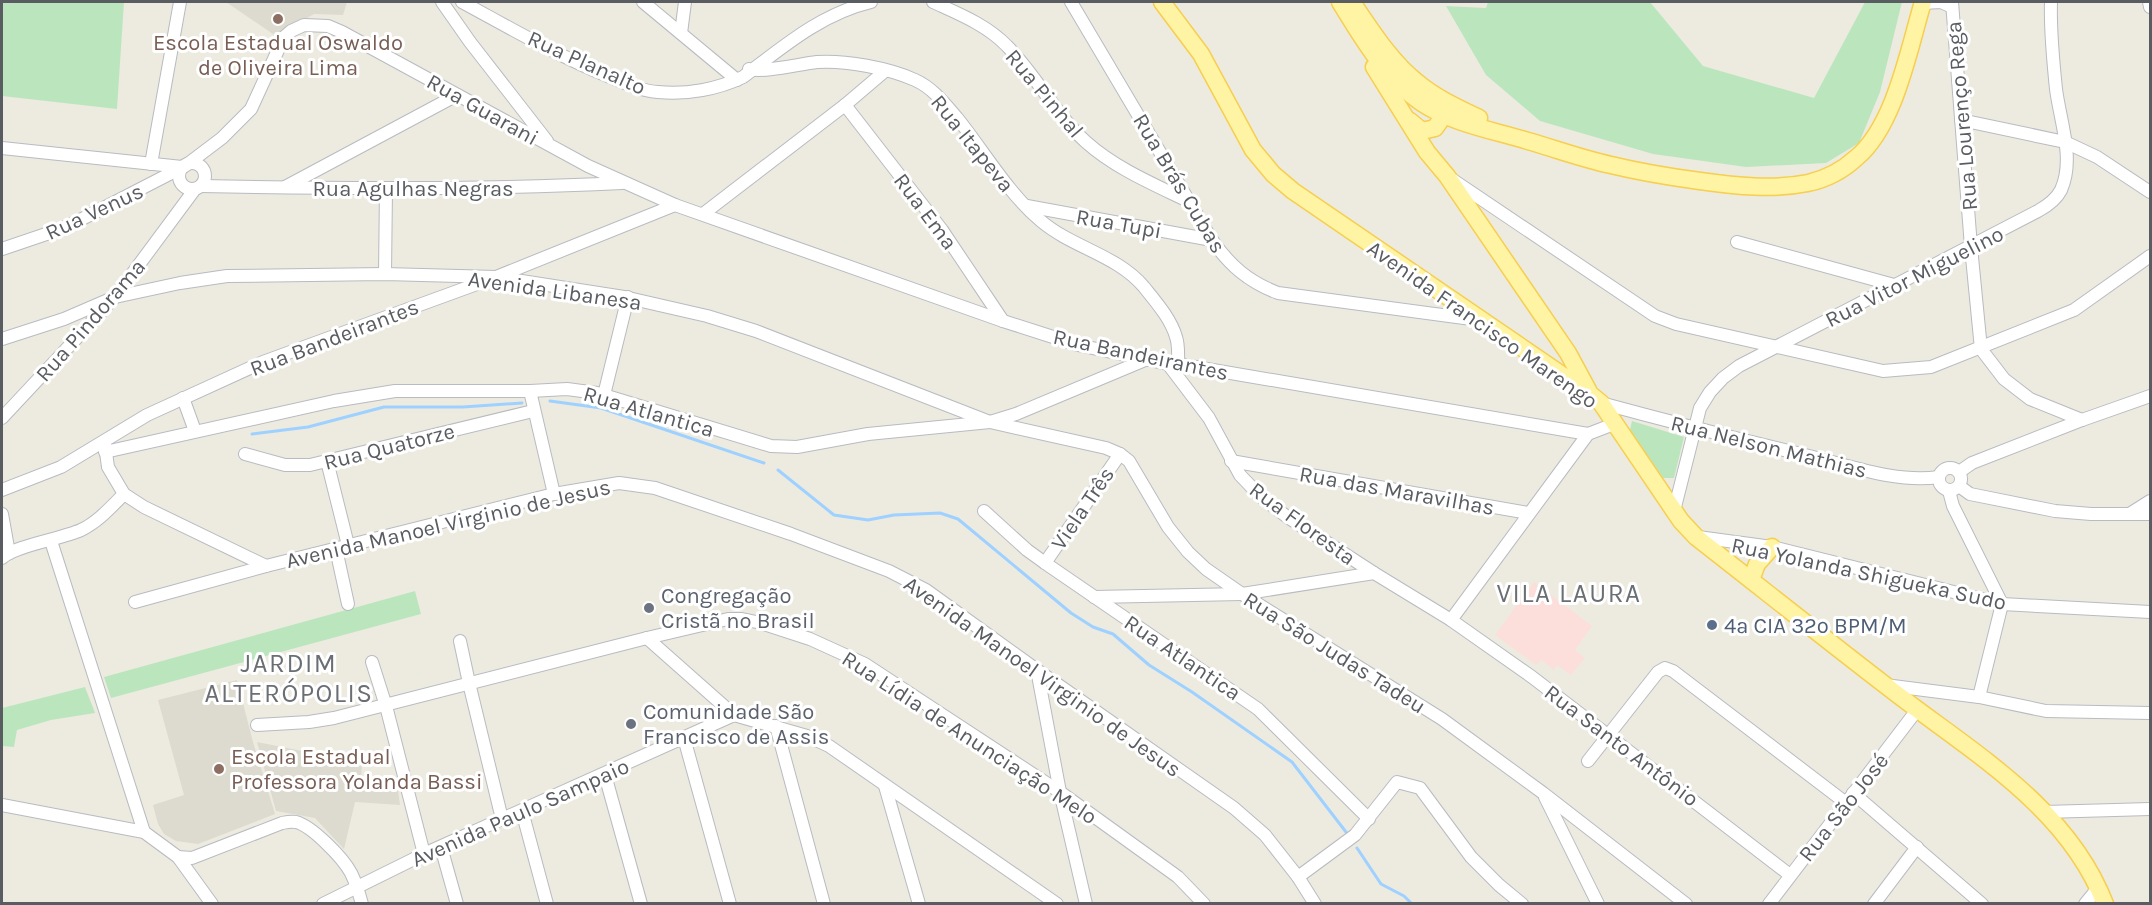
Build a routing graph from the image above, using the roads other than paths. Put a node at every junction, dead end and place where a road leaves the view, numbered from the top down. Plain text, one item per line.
1 (180, 2) edge
2 (442, 2) edge
3 (462, 2) edge
4 (643, 2) edge
5 (685, 2) edge
6 (871, 2) edge
7 (933, 2) edge
8 (1071, 2) edge
9 (1162, 2) edge
10 (1340, 2) edge
11 (1352, 2) edge
12 (1922, 2) edge
13 (2051, 2) edge
14 (2150, 2) edge
15 (1952, 4) edge
16 (2151, 7) edge
17 (681, 33) junction
18 (1359, 34) junction
19 (750, 70) junction
20 (885, 71) junction
21 (737, 80) junction
22 (457, 95) junction
23 (844, 105) junction
24 (1440, 106) junction
25 (1404, 113) junction
26 (1961, 120) junction
27 (1431, 131) junction
28 (225, 135) junction
29 (2065, 142) junction
30 (552, 146) junction
31 (2, 148) edge
32 (152, 164) junction
33 (184, 166) junction
34 (203, 170) junction
35 (1442, 171) junction
36 (625, 183) junction
37 (198, 187) junction
38 (284, 187) junction
39 (386, 189) junction
40 (2151, 192) edge
41 (1189, 202) junction
42 (675, 205) junction
43 (1026, 206) junction
44 (703, 214) junction
45 (1212, 240) junction
46 (1737, 242) dead end
47 (1971, 248) junction
48 (2, 249) edge
49 (2151, 256) edge
50 (385, 274) junction
51 (496, 277) junction
52 (1894, 285) junction
53 (115, 297) junction
54 (628, 297) junction
55 (1480, 320) junction
56 (1003, 321) junction
57 (2, 339) edge
58 (1777, 347) junction
59 (1981, 349) junction
60 (1147, 360) junction
61 (1173, 364) junction
62 (530, 391) junction
63 (604, 395) junction
64 (2151, 396) edge
65 (183, 398) junction
66 (1595, 398) junction
67 (533, 411) junction
68 (2, 418) edge
69 (2082, 420) junction
70 (990, 422) junction
71 (1614, 424) junction
72 (1694, 429) junction
73 (195, 431) junction
74 (1588, 434) junction
75 (105, 446) junction
76 (245, 454) dead end
77 (1120, 454) junction
78 (327, 461) junction
79 (1231, 461) junction
80 (1959, 472) junction
81 (1939, 477) junction
82 (1954, 489) junction
83 (2, 490) edge
84 (124, 494) junction
85 (554, 494) junction
86 (2151, 501) edge
87 (984, 511) dead end
88 (1674, 511) junction
89 (1528, 513) junction
90 (2131, 513) junction
91 (2, 514) edge
92 (2151, 514) edge
93 (1696, 537) junction
94 (51, 541) junction
95 (348, 545) junction
96 (1772, 547) junction
97 (336, 549) junction
98 (5, 555) edge
99 (1045, 563) junction
100 (266, 566) junction
101 (1374, 573) junction
102 (1751, 580) junction
103 (1242, 594) junction
104 (1094, 597) junction
105 (135, 603) dead end
106 (348, 604) dead end
107 (2002, 604) junction
108 (2151, 612) edge
109 (1451, 620) junction
110 (647, 638) junction
111 (460, 641) dead end
112 (372, 662) dead end
113 (1037, 670) junction
114 (469, 683) junction
115 (1884, 685) junction
116 (1979, 697) junction
117 (386, 706) junction
118 (1917, 710) junction
119 (2151, 713) edge
120 (734, 715) junction
121 (257, 725) dead end
122 (776, 726) junction
123 (1608, 735) junction
124 (684, 738) junction
125 (1588, 761) dead end
126 (605, 775) junction
127 (885, 786) junction
128 (1060, 792) junction
129 (1544, 793) junction
130 (1849, 798) junction
131 (2, 805) edge
132 (2151, 809) edge
133 (522, 811) junction
134 (2044, 812) junction
135 (502, 819) junction
136 (1369, 819) junction
137 (144, 832) junction
138 (1917, 847) junction
139 (441, 848) junction
140 (424, 854) junction
141 (178, 857) junction
142 (1790, 875) junction
143 (1298, 877) junction
144 (357, 886) junction
145 (2102, 896) edge
146 (1980, 902) edge
147 (212, 903) edge
148 (323, 903) edge
149 (362, 903) edge
150 (457, 903) edge
151 (547, 903) edge
152 (641, 903) edge
153 (730, 903) edge
154 (824, 903) edge
155 (920, 903) edge
156 (1057, 903) edge
157 (1086, 903) edge
158 (1204, 903) edge
159 (1315, 903) edge
160 (1522, 903) edge
161 (1598, 903) edge
162 (1686, 903) edge
163 (1768, 903) edge
164 (1874, 903) edge
165 (2085, 903) edge

1 - 32 street
2 - 30 street
3 - 21 street, Rua Planalto
4 - 17 street
5 - 17 street
6 - 19 street
7 - 41 street, Rua Pinhal
8 - 41 street, Rua Brás Cubas
9 - 55 main road, Avenida Francisco Marengo
10 - 18 main road
11 - 24 main road
12 - 15 street
12 - 24 main road
13 - 29 street, Rua Vitor Miguelino
14 - 16 street
15 - 26 street, Rua Lourenço Rega
17 - 21 street
18 - 24 main road
18 - 25 main road
19 - 20 street, Rua Planalto
19 - 21 street, Rua Planalto
20 - 23 street
20 - 43 street, Rua Itapeva
22 - 28 street, Rua Guarani
22 - 30 street, Rua Guarani
22 - 38 street
23 - 44 street
23 - 56 street, Rua Ema
24 - 27 main road
25 - 27 main road
25 - 35 main road
26 - 29 street
26 - 47 street, Rua Lourenço Rega
27 - 35 main road
28 - 33 street, Rua Guarani
28 - 34 street, Rua Guarani
29 - 40 street
29 - 47 street, Rua Vitor Miguelino
30 - 36 street, Rua Guarani
31 - 32 street
32 - 33 street
33 - 34 street
33 - 37 street
33 - 48 street, Rua Venus
34 - 37 street
35 - 58 street
35 - 66 main road
36 - 39 street, Rua Agulhas Negras
36 - 42 street, Rua Bandeirantes
37 - 38 street, Rua Agulhas Negras
37 - 53 street, Rua Pindorama
38 - 39 street, Rua Agulhas Negras
39 - 50 street
41 - 45 street, Rua Brás Cubas
42 - 44 street, Rua Bandeirantes
42 - 51 street, Rua Bandeirantes
43 - 45 street, Rua Tupi
43 - 61 street, Rua Itapeva
44 - 56 street, Rua Bandeirantes
45 - 55 street, Rua Brás Cubas
46 - 52 street
47 - 52 street, Rua Vitor Miguelino
47 - 59 street, Rua Lourenço Rega
49 - 59 street
50 - 51 street, Avenida Libanesa
50 - 53 street, Avenida Libanesa
51 - 54 street, Avenida Libanesa
51 - 65 street, Rua Bandeirantes
52 - 58 street, Rua Vitor Miguelino
53 - 57 street, Avenida Libanesa
53 - 68 street, Rua Pindorama
54 - 63 street
54 - 70 street, Avenida Libanesa
55 - 66 main road, Avenida Francisco Marengo
56 - 60 street, Rua Bandeirantes
58 - 59 street
58 - 72 street, Rua Vitor Miguelino
59 - 69 street
60 - 61 street, Rua Bandeirantes
60 - 70 street, Rua Atlantica
61 - 74 street, Rua Bandeirantes
61 - 79 street, Rua Floresta
62 - 63 street, Rua Atlantica
62 - 67 street
62 - 73 street, Rua Atlantica
63 - 70 street, Rua Atlantica
64 - 69 street
65 - 73 street
65 - 75 street, Rua Bandeirantes
66 - 71 main road, Avenida Francisco Marengo
66 - 72 street, Rua Nelson Mathias
67 - 78 street, Rua Quatorze
67 - 85 street
69 - 80 street
70 - 77 street
71 - 74 street
71 - 88 main road, Avenida Francisco Marengo
72 - 81 street, Rua Nelson Mathias
72 - 88 street, Rua Vitor Miguelino
73 - 75 street, Rua Atlantica
74 - 89 street
75 - 83 street, Rua Bandeirantes
75 - 84 street
76 - 78 street, Rua Quatorze
77 - 99 street, Viela Três
77 - 103 street, Rua São Judas Tadeu
78 - 95 street
79 - 89 street, Rua das Maravilhas
79 - 101 street, Rua Floresta
80 - 81 street
80 - 82 street
81 - 82 street
82 - 90 street
82 - 107 street
84 - 94 street
84 - 100 street
85 - 95 street, Avenida Manoel Virginio de Jesus
85 - 113 street, Avenida Manoel Virginio de Jesus
86 - 90 street
87 - 99 street, Rua Atlantica
88 - 93 main road, Avenida Francisco Marengo
89 - 109 street
90 - 92 street
91 - 98 street
93 - 96 street, Rua Yolanda Shigueka Sudo
93 - 102 main road, Avenida Francisco Marengo
94 - 98 street
94 - 137 street
95 - 97 street, Avenida Manoel Virginio de Jesus
96 - 102 main road
96 - 107 street, Rua Yolanda Shigueka Sudo
97 - 100 street, Avenida Manoel Virginio de Jesus
97 - 106 street
99 - 104 street, Rua Atlantica
100 - 105 street, Avenida Manoel Virginio de Jesus
101 - 103 street
101 - 109 street, Rua Floresta
102 - 115 main road, Avenida Francisco Marengo
103 - 104 street
103 - 129 street, Rua São Judas Tadeu
104 - 136 street, Rua Atlantica
107 - 108 street, Rua Yolanda Shigueka Sudo
107 - 116 street
109 - 123 street, Rua Santo Antônio
110 - 114 street, Rua Lídia de Anunciação Melo
110 - 120 street
110 - 128 street, Rua Lídia de Anunciação Melo
111 - 114 street
112 - 117 street
113 - 128 street
113 - 143 street, Avenida Manoel Virginio de Jesus
114 - 117 street, Rua Lídia de Anunciação Melo
114 - 135 street
115 - 116 street
115 - 118 main road, Avenida Francisco Marengo
116 - 119 street
117 - 121 street, Rua Lídia de Anunciação Melo
117 - 140 street
118 - 130 street, Rua São José
118 - 134 main road, Avenida Francisco Marengo
120 - 122 street
120 - 124 street, Avenida Paulo Sampaio
122 - 127 street
122 - 154 street
123 - 125 street
123 - 130 street
123 - 142 street, Rua Santo Antônio
124 - 126 street, Avenida Paulo Sampaio
124 - 153 street
126 - 133 street, Avenida Paulo Sampaio
126 - 152 street
127 - 155 street
127 - 156 street
128 - 157 street
128 - 158 street, Rua Lídia de Anunciação Melo
129 - 161 street
129 - 162 street, Rua São Judas Tadeu
130 - 138 street
130 - 142 street, Rua São José
131 - 137 street
132 - 134 street
133 - 135 street, Avenida Paulo Sampaio
133 - 151 street
134 - 145 main road, Avenida Francisco Marengo
135 - 139 street, Avenida Paulo Sampaio
136 - 143 street
136 - 160 street
137 - 141 street
138 - 146 street
138 - 164 street
139 - 140 street, Avenida Paulo Sampaio
139 - 150 street
140 - 144 street, Avenida Paulo Sampaio
141 - 144 street
141 - 147 street
142 - 163 street, Rua São José
143 - 159 street, Avenida Manoel Virginio de Jesus
144 - 148 street, Avenida Paulo Sampaio
144 - 149 street
145 - 165 street

